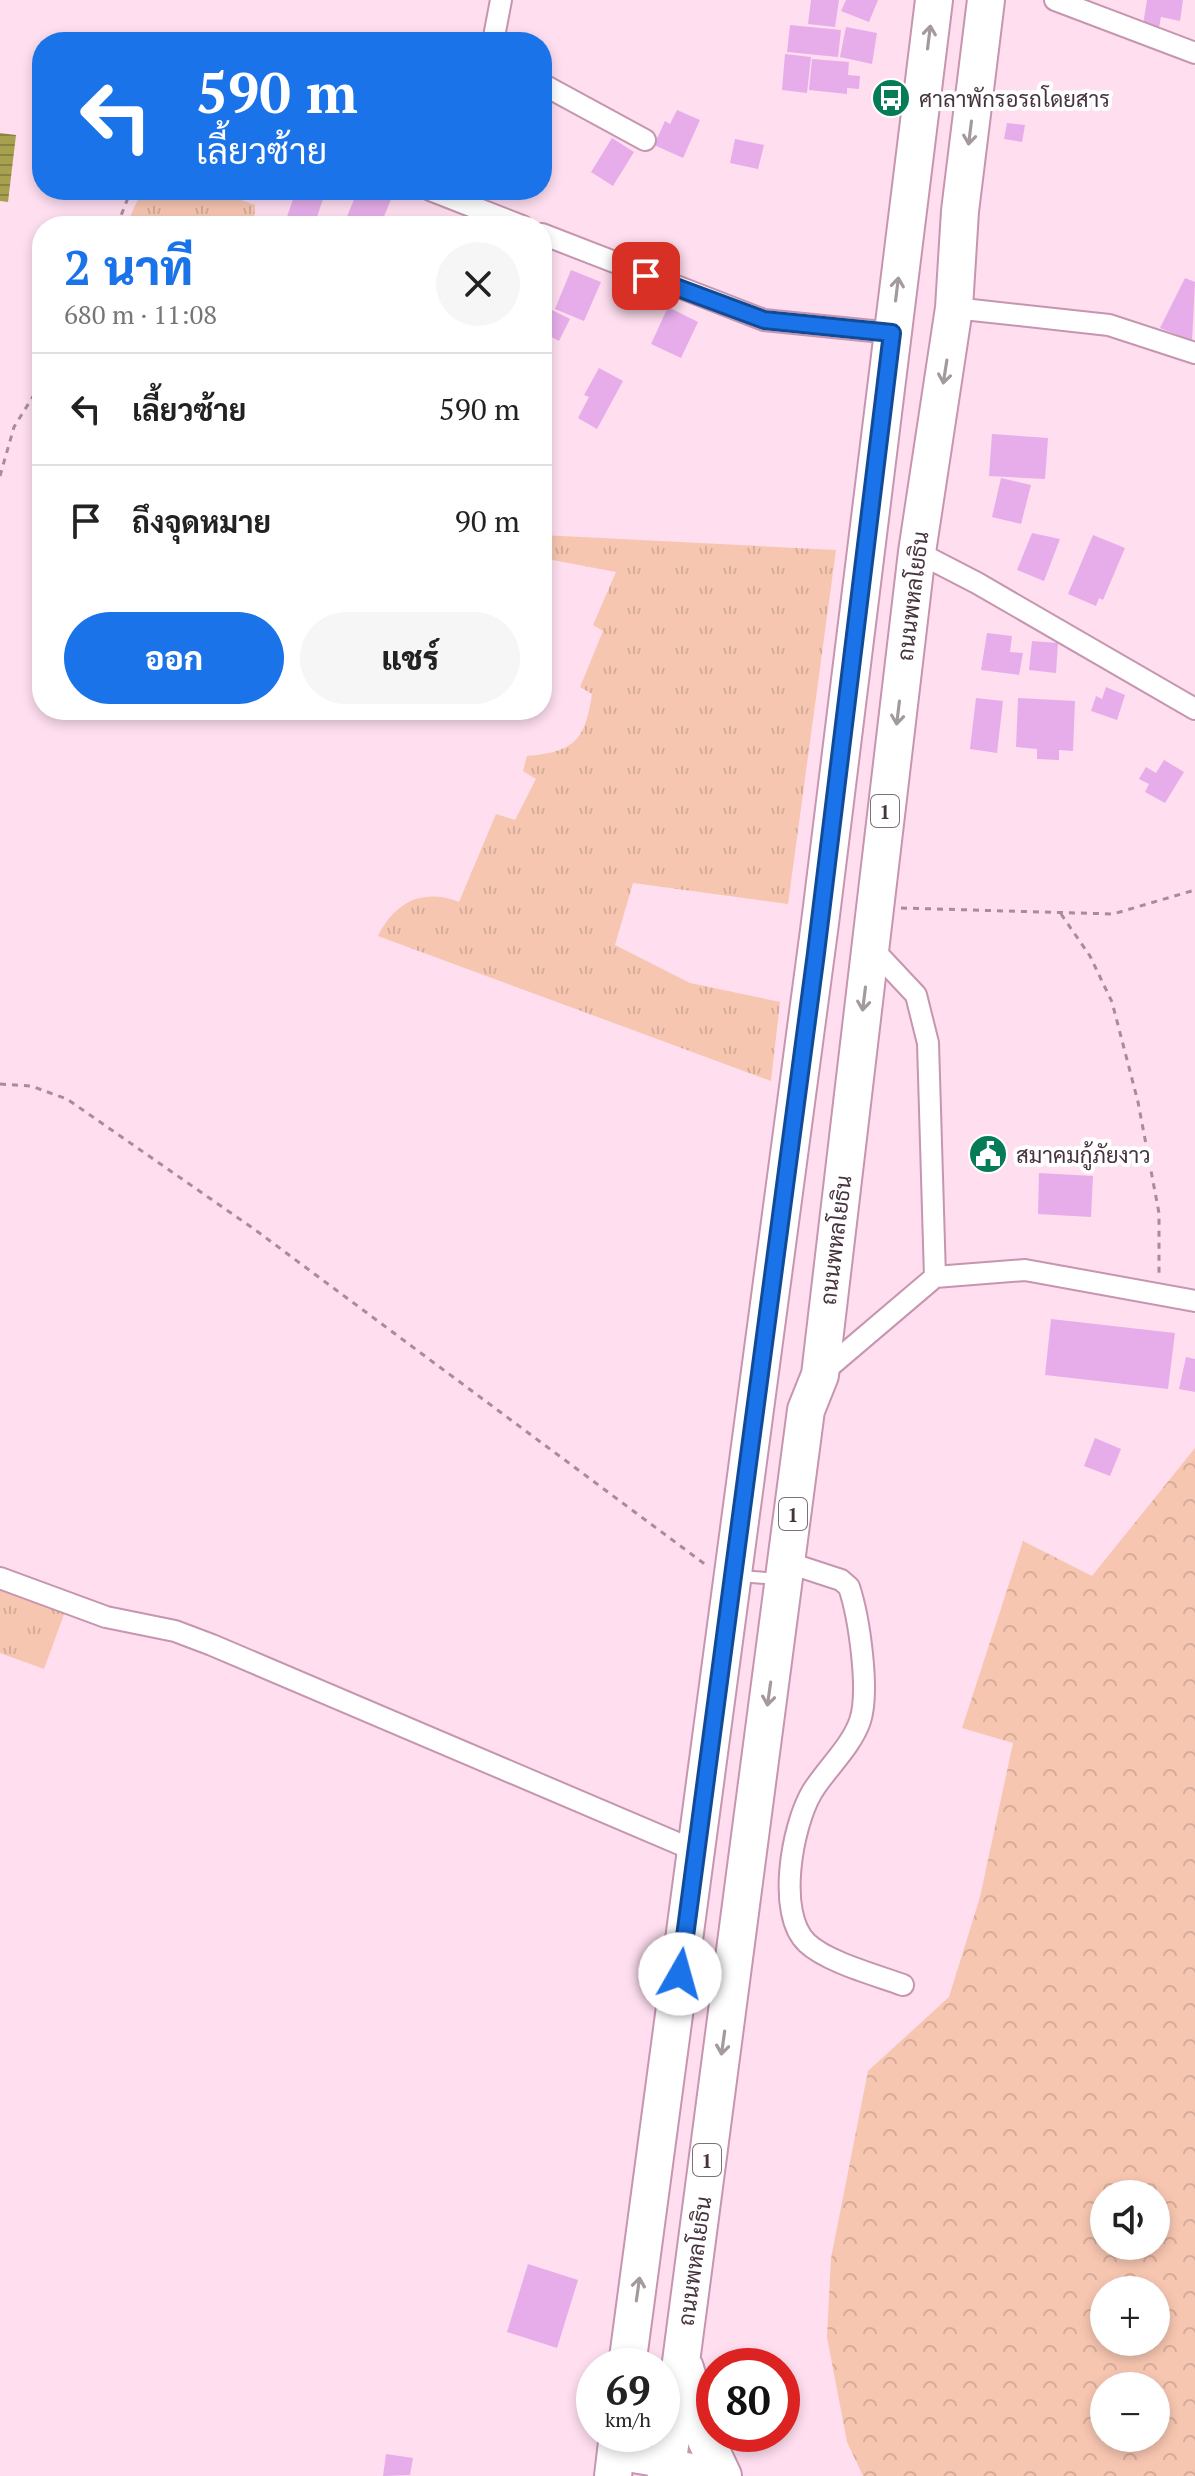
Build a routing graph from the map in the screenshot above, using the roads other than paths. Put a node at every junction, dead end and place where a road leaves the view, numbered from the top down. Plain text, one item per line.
1 (501, 0) edge
2 (934, 0) edge
3 (986, 0) edge
4 (1055, 0) edge
5 (495, 32) edge
6 (1195, 53) edge
7 (552, 89) edge
8 (645, 140) dead end
9 (479, 200) edge
10 (493, 216) edge
11 (552, 238) edge
12 (954, 308) junction
13 (892, 333) junction
14 (1195, 353) edge
15 (917, 552) junction
16 (1195, 709) edge
17 (870, 946) junction
18 (935, 1277) junction
19 (1195, 1301) edge
20 (820, 1375) junction
21 (785, 1571) junction
22 (0, 1578) edge
23 (732, 1580) junction
24 (696, 1851) junction
25 (903, 1985) dead end
26 (629, 2348) edge
27 (682, 2355) junction
28 (616, 2455) edge
29 (667, 2469) edge
30 (711, 2476) edge
31 (723, 2476) edge

1 - 5 street
13 -> 2 highway
3 -> 12 highway, ถนนพหลโยธิน / 1
4 - 6 street
7 - 8 street
9 - 10 street
11 - 13 street
12 - 14 street
12 -> 15 highway, ถนนพหลโยธิน / 1
13 - 23 highway
15 - 16 street
15 -> 17 highway, ถนนพหลโยธิน / 1
17 - 18 street
17 -> 20 highway, ถนนพหลโยธิน / 1
18 - 19 street
18 - 20 street
20 - 21 highway, ถนนพหลโยธิน / 1
21 - 23 lane
21 - 25 street
21 -> 27 highway, ถนนพหลโยธิน / 1
22 - 24 street
23 - 24 highway
26 -> 24 highway
27 - 29 highway, ถนนพหลโยธิน / 1
27 - 31 highway
28 - 29 street
29 - 30 street

